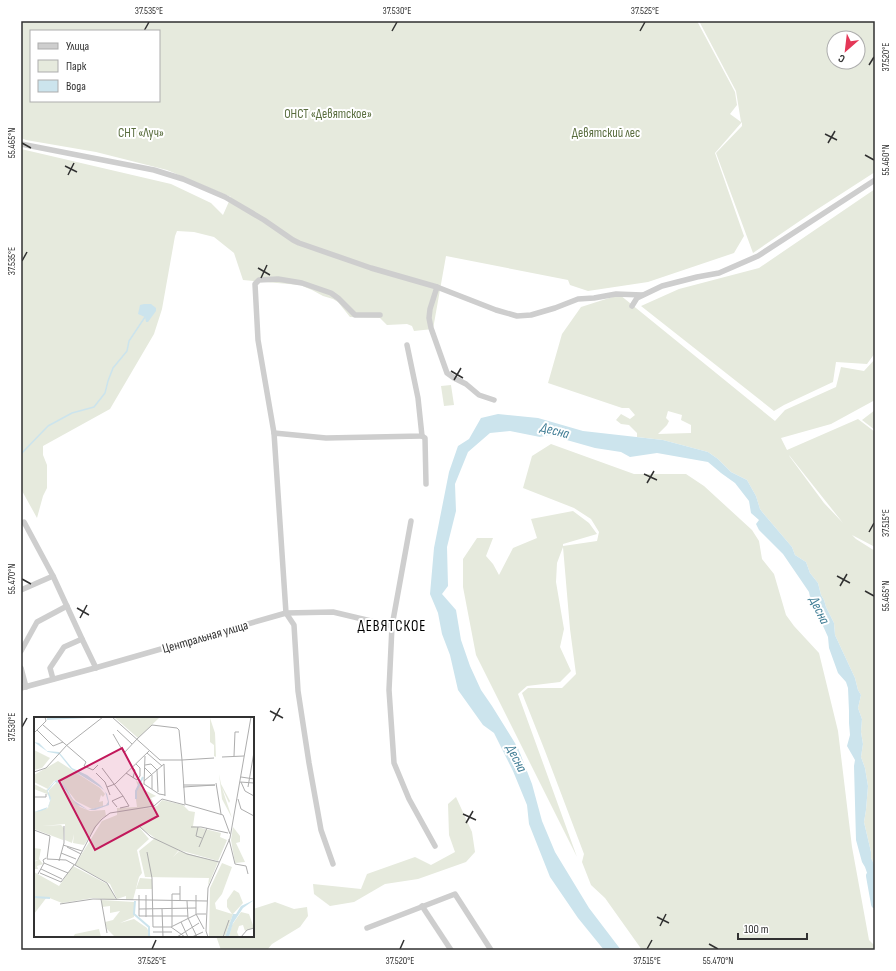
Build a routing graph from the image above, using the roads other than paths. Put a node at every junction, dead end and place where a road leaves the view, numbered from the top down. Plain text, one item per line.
1 (21, 144) edge
2 (875, 180) edge
3 (437, 287) junction
4 (642, 295) junction
5 (632, 306) dead end
6 (380, 315) dead end
7 (407, 345) dead end
8 (494, 400) dead end
9 (274, 434) junction
10 (422, 436) junction
11 (426, 484) dead end
12 (411, 521) dead end
13 (22, 522) edge
14 (53, 576) junction
15 (21, 590) edge
16 (66, 606) junction
17 (286, 613) junction
18 (392, 626) junction
19 (82, 639) junction
20 (21, 651) edge
21 (21, 668) edge
22 (96, 668) junction
23 (53, 679) junction
24 (23, 688) edge
25 (435, 846) dead end
26 (333, 864) dead end
27 (422, 906) junction
28 (367, 928) dead end
29 (451, 950) edge
30 (491, 950) edge

1 - 3 street
2 - 4 street
3 - 4 street
3 - 8 street
4 - 5 street
6 - 9 street
7 - 10 street
9 - 10 street
9 - 17 street
10 - 11 street
12 - 18 street
13 - 14 street
14 - 15 street
14 - 16 street
16 - 19 street
16 - 20 street
17 - 18 street, Центральная улица
17 - 22 street, Центральная улица
17 - 26 street
18 - 25 street
19 - 22 street
19 - 23 street
21 - 24 street
22 - 23 street, Центральная улица
23 - 24 street, Центральная улица
27 - 28 street
27 - 29 street
27 - 30 street

